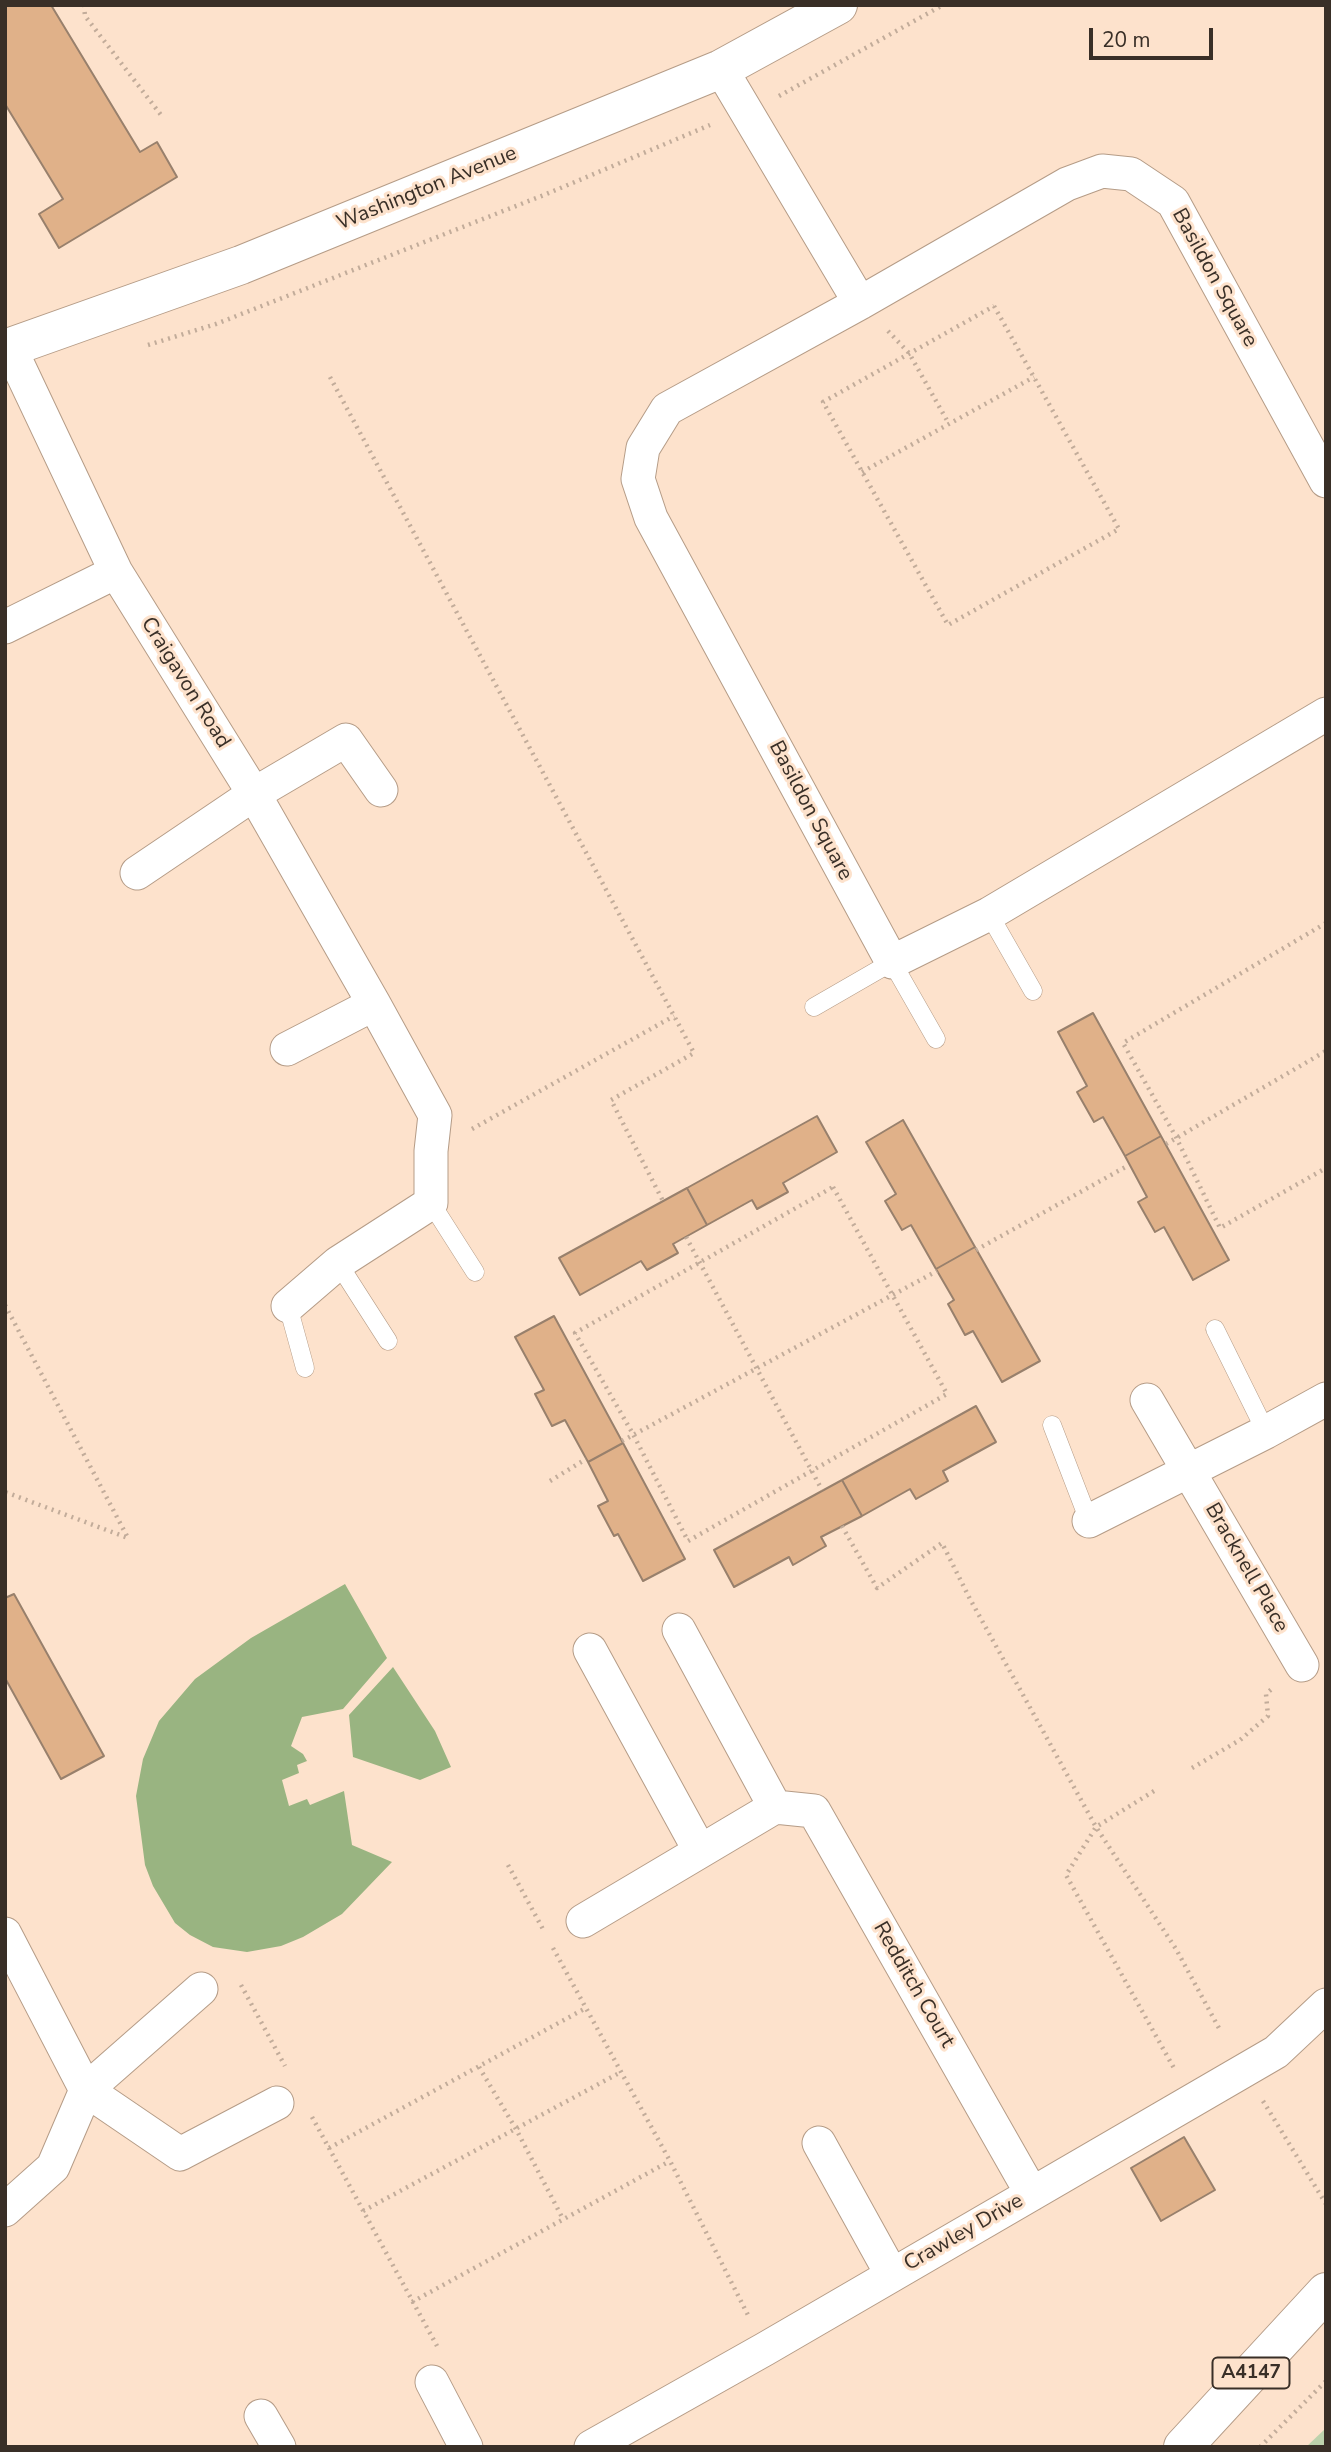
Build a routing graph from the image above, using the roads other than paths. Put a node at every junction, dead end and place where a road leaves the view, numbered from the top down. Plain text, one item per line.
1 (838, 5) edge
2 (721, 69) junction
3 (860, 303) junction
4 (8, 348) edge
5 (1326, 481) edge
6 (117, 572) junction
7 (5, 627) edge
8 (1326, 714) edge
9 (381, 790) dead end
10 (254, 794) junction
11 (137, 873) dead end
12 (989, 914) junction
13 (892, 962) junction
14 (1034, 991) dead end
15 (374, 1004) junction
16 (814, 1007) dead end
17 (936, 1039) dead end
18 (287, 1049) dead end
19 (431, 1203) junction
20 (338, 1263) junction
21 (475, 1272) dead end
22 (288, 1306) joint
23 (1215, 1329) dead end
24 (388, 1341) dead end
25 (305, 1368) dead end
26 (1326, 1399) edge
27 (1147, 1401) dead end
28 (1052, 1425) dead end
29 (1266, 1432) junction
30 (1190, 1470) junction
31 (1089, 1521) joint
32 (679, 1630) dead end
33 (590, 1650) dead end
34 (1302, 1665) road end
35 (775, 1807) junction
36 (700, 1851) junction
37 (583, 1921) dead end
38 (5, 1934) edge
39 (201, 1989) road end
40 (1326, 2005) edge
41 (86, 2090) junction
42 (284, 2090) road end
43 (819, 2143) dead end
44 (1032, 2193) junction
45 (5, 2210) edge
46 (892, 2275) junction
47 (1322, 2296) edge
48 (437, 2370) road end
49 (261, 2416) dead end
50 (279, 2447) edge
51 (466, 2447) edge
52 (591, 2447) edge
53 (1183, 2447) edge

1 - 2 street, Washington Avenue
2 - 3 street
2 - 4 street, Washington Avenue
3 - 5 street, Basildon Square
3 - 13 street, Basildon Square
4 - 6 street, Craigavon Road
6 - 7 street
6 - 10 street, Craigavon Road
8 - 12 street
9 - 10 street
10 - 11 street
10 - 15 street, Craigavon Road
12 - 13 street
12 - 14 lane
13 - 16 lane
13 - 17 lane
15 - 18 street
15 - 19 street, Craigavon Road
19 - 20 street
19 - 21 lane
20 - 22 street
20 - 24 lane
22 - 25 lane
23 - 29 lane
26 - 29 street
27 - 30 street, Bracknell Place
28 - 31 lane
29 - 30 street
30 - 31 street
30 - 34 street, Bracknell Place
32 - 35 street
33 - 36 street
35 - 36 street
35 - 44 street, Redditch Court
36 - 37 street
38 - 41 street
39 - 41 street
40 - 44 street, Crawley Drive
41 - 42 street
41 - 45 street
43 - 46 street
44 - 46 street, Crawley Drive
46 - 52 street, Crawley Drive
47 - 53 street, A4147
48 - 51 street
49 - 50 street

